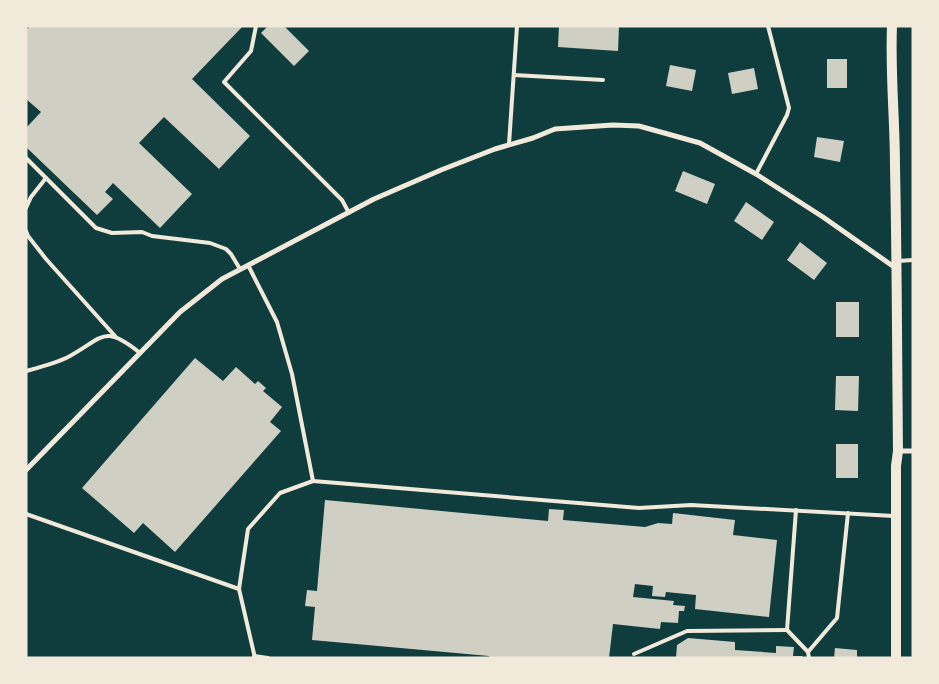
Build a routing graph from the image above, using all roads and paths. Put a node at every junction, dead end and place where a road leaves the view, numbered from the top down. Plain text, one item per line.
1 (256, 26) edge
2 (517, 26) edge
3 (768, 26) edge
4 (892, 26) edge
5 (514, 75) junction
6 (603, 80) dead end
7 (510, 144) junction
8 (26, 158) edge
9 (756, 174) junction
10 (46, 178) junction
11 (26, 208) edge
12 (349, 213) junction
13 (26, 231) edge
14 (913, 260) edge
15 (248, 264) junction
16 (897, 265) junction
17 (240, 269) junction
18 (115, 336) junction
19 (140, 353) junction
20 (26, 371) edge
21 (898, 451) junction
22 (913, 451) edge
23 (26, 470) edge
24 (313, 481) junction
25 (796, 510) junction
26 (848, 513) junction
27 (26, 514) edge
28 (896, 516) junction
29 (239, 589) junction
30 (787, 630) junction
31 (808, 652) junction
32 (634, 654) dead end
33 (254, 657) edge
34 (268, 658) edge
35 (809, 658) edge
36 (896, 658) edge

1 - 12 lane
2 - 5 lane
3 - 9 lane
4 - 16 main road
5 - 6 lane
5 - 7 lane
7 - 9 street
7 - 12 street
8 - 10 lane
9 - 16 street
10 - 11 lane
10 - 17 lane
12 - 15 street
13 - 18 lane
14 - 16 lane
15 - 17 street
15 - 24 lane
16 - 21 main road
17 - 19 street
18 - 19 lane
18 - 20 lane
19 - 23 street
21 - 22 street
21 - 28 main road
24 - 25 lane
24 - 29 lane
25 - 26 lane
25 - 30 lane
26 - 28 lane
26 - 31 lane
27 - 29 lane
28 - 36 main road
29 - 33 lane
30 - 31 lane
30 - 32 lane
31 - 35 lane
33 - 34 lane

